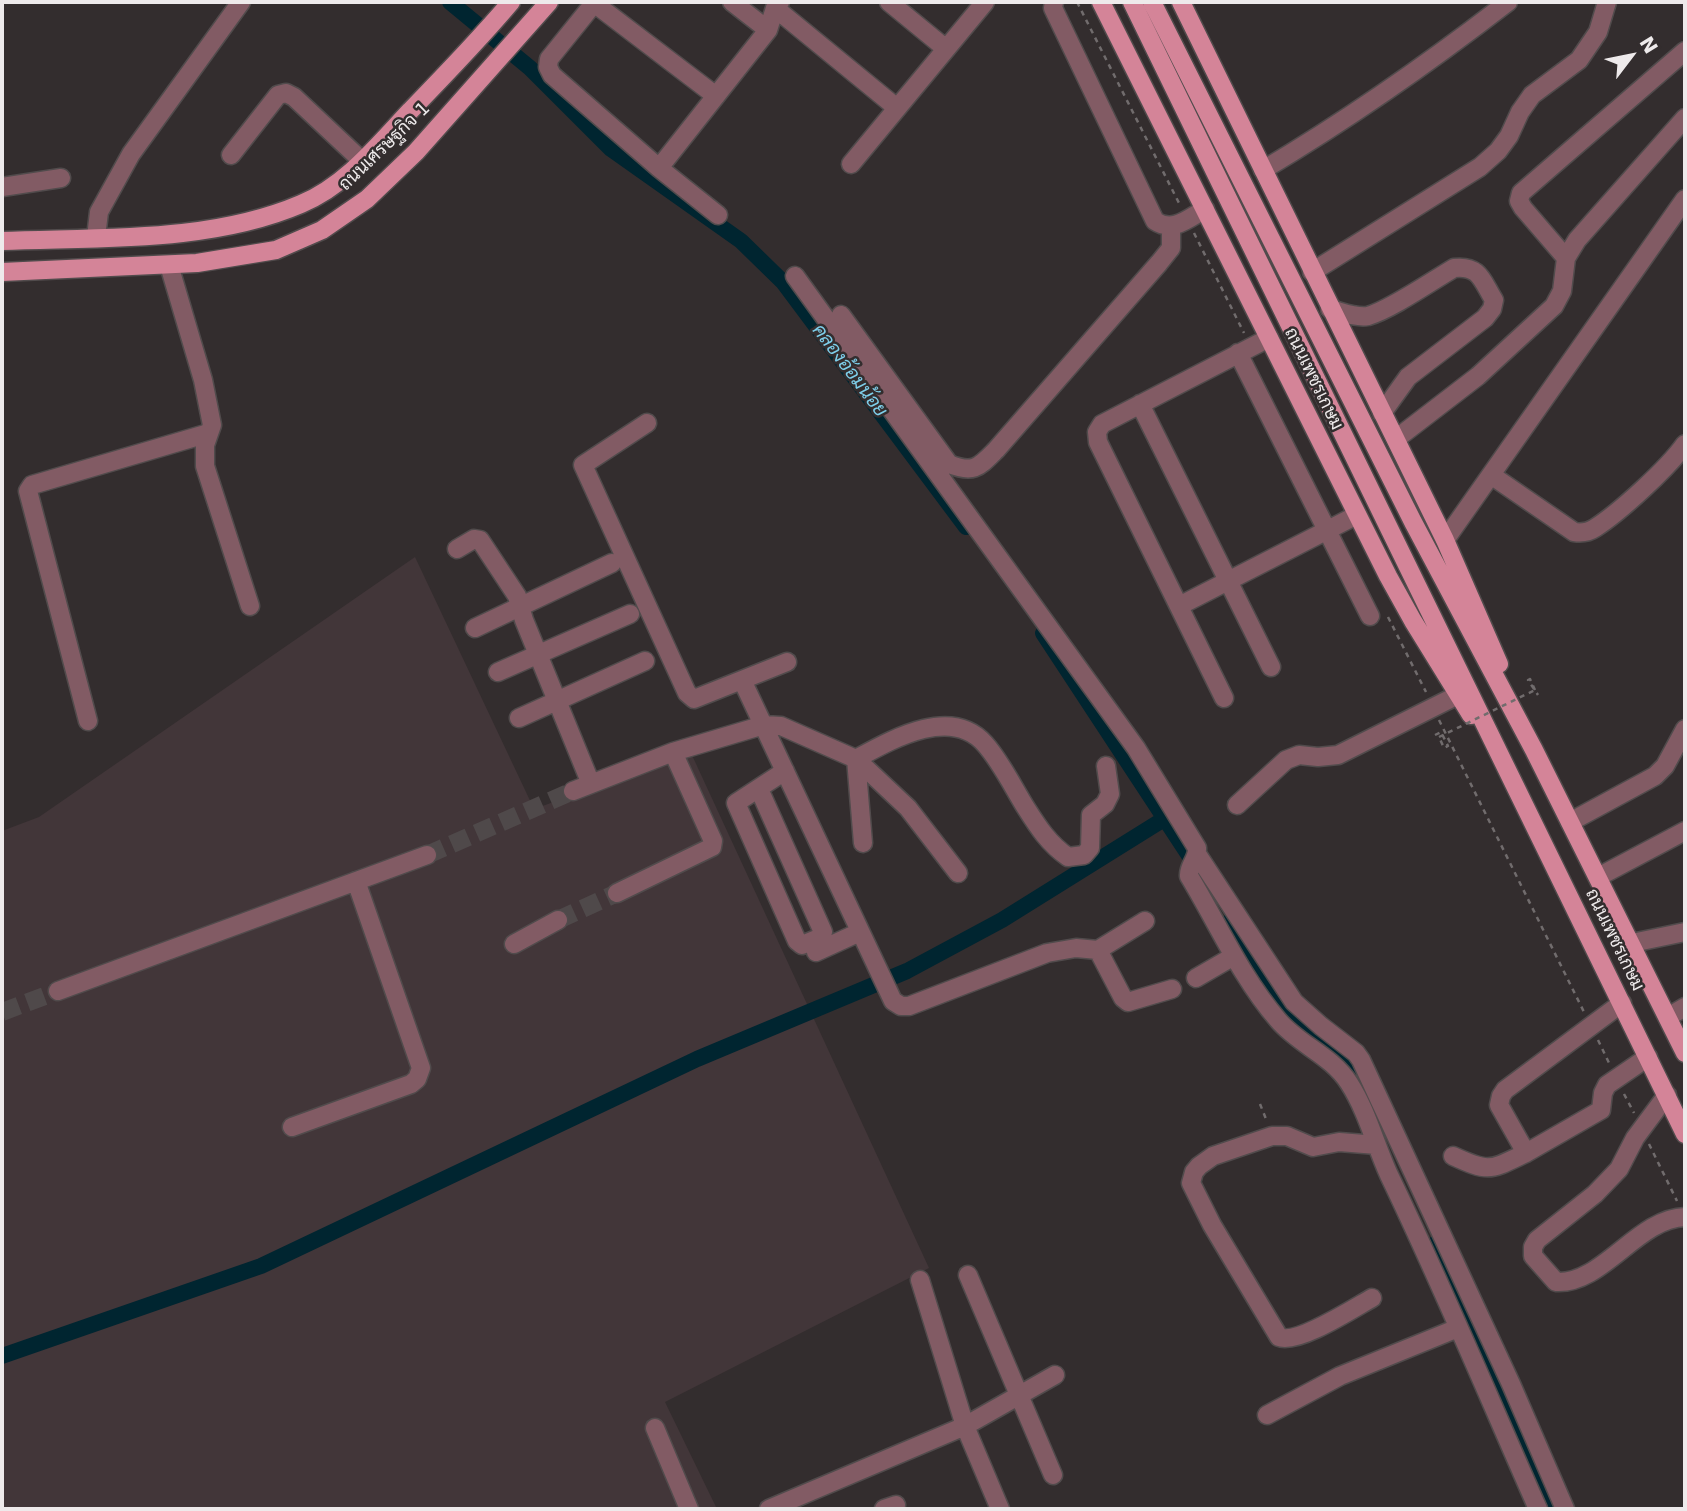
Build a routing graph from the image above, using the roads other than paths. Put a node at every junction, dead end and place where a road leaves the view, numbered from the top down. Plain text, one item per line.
1 (241, 2) edge
2 (549, 2) edge
3 (595, 2) edge
4 (732, 2) edge
5 (889, 2) edge
6 (985, 2) edge
7 (1054, 2) edge
8 (1101, 2) edge
9 (1132, 2) edge
10 (1152, 2) edge
11 (1181, 2) edge
12 (1508, 2) edge
13 (1607, 2) edge
14 (778, 5) edge
15 (506, 7) edge
16 (768, 30) junction
17 (945, 48) junction
18 (1685, 51) edge
19 (716, 96) junction
20 (897, 108) junction
21 (1685, 118) edge
22 (231, 155) dead end
23 (362, 160) junction
24 (851, 164) dead end
25 (659, 168) junction
26 (1263, 170) junction
27 (61, 178) dead end
28 (2, 187) edge
29 (1685, 199) edge
30 (1205, 209) junction
31 (718, 215) dead end
32 (1171, 227) junction
33 (96, 237) junction
34 (2, 241) edge
35 (1566, 258) junction
36 (169, 265) junction
37 (2, 272) edge
38 (1312, 272) junction
39 (795, 276) dead end
40 (1330, 309) junction
41 (841, 315) dead end
42 (1269, 338) junction
43 (1238, 354) junction
44 (1140, 404) junction
45 (1382, 413) junction
46 (646, 423) dead end
47 (209, 433) junction
48 (1396, 439) junction
49 (1685, 444) edge
50 (1491, 475) junction
51 (1357, 515) junction
52 (1327, 530) junction
53 (1445, 540) junction
54 (457, 549) dead end
55 (612, 563) dead end
56 (1228, 581) junction
57 (250, 606) dead end
58 (521, 606) junction
59 (1179, 606) junction
60 (630, 614) dead end
61 (1370, 617) dead end
62 (475, 628) dead end
63 (539, 656) junction
64 (645, 661) dead end
65 (787, 662) dead end
66 (1271, 667) dead end
67 (498, 672) dead end
68 (743, 680) junction
69 (1458, 695) junction
70 (1224, 698) dead end
71 (557, 702) junction
72 (519, 718) dead end
73 (88, 721) dead end
74 (764, 724) junction
75 (1685, 729) edge
76 (1534, 750) junction
77 (674, 752) junction
78 (856, 759) junction
79 (1505, 764) junction
80 (1106, 766) dead end
81 (785, 771) junction
82 (591, 784) junction
83 (759, 789) junction
84 (573, 791) tunnel mouth
85 (1237, 805) dead end
86 (1570, 821) junction
87 (1685, 831) edge
88 (863, 843) dead end
89 (427, 855) tunnel mouth
90 (1194, 860) junction
91 (958, 873) dead end
92 (1598, 877) junction
93 (355, 881) junction
94 (617, 893) tunnel mouth
95 (558, 920) tunnel mouth
96 (1144, 921) dead end
97 (860, 932) junction
98 (1685, 932) edge
99 (1632, 943) junction
100 (514, 944) dead end
101 (1098, 950) junction
102 (816, 952) dead end
103 (1234, 956) junction
104 (1196, 978) dead end
105 (1172, 989) dead end
106 (58, 991) tunnel mouth
107 (1622, 1003) junction
108 (1685, 1007) edge
109 (1668, 1017) junction
110 (1685, 1053) edge
111 (1648, 1057) junction
112 (1667, 1095) junction
113 (292, 1127) dead end
114 (1685, 1134) edge
115 (1377, 1145) junction
116 (1526, 1153) junction
117 (1453, 1156) dead end
118 (1682, 1211) edge
119 (968, 1275) dead end
120 (920, 1280) dead end
121 (1372, 1298) dead end
122 (1458, 1328) junction
123 (1055, 1375) dead end
124 (1018, 1396) junction
125 (1267, 1415) dead end
126 (965, 1426) junction
127 (655, 1428) dead end
128 (1053, 1475) dead end
129 (689, 1509) edge
130 (769, 1509) edge
131 (1000, 1509) edge
132 (1538, 1509) edge
133 (1566, 1509) edge

1 - 33 street
2 - 36 main road, ถนนเศรษฐกิจ 1
3 - 19 street
3 - 25 street
4 - 16 street
5 - 17 street
6 - 17 street
7 - 32 street
8 - 30 main road, ถนนเพชรเกษม
9 - 79 main road, ถนนเพชรเกษม
10 - 76 main road, ถนนเพชรเกษม
11 - 26 main road, ถนนเพชรเกษม
12 - 26 street
13 - 38 street
14 - 16 street
14 - 20 street
15 - 23 main road, ถนนเศรษฐกิจ 1
16 - 19 street
17 - 20 street
18 - 35 street
19 - 25 street
20 - 24 street
21 - 35 street
22 - 23 street
23 - 33 main road, ถนนเศรษฐกิจ 1
25 - 31 street
26 - 38 main road, ถนนเพชรเกษม
27 - 28 street
29 - 50 street
30 - 32 street
30 - 42 main road, ถนนเพชรเกษม
32 - 41 street
33 - 34 main road, ถนนเศรษฐกิจ 1
35 - 48 street
36 - 37 main road, ถนนเศรษฐกิจ 1
36 - 47 street
38 - 40 main road, ถนนเพชรเกษม
39 - 90 street
40 - 45 main road, ถนนเพชรเกษม
40 - 45 street
42 - 43 street
42 - 51 main road, ถนนเพชรเกษม
43 - 44 street
43 - 52 street
44 - 56 street
44 - 59 street
45 - 48 main road, ถนนเพชรเกษม
46 - 68 street
47 - 57 street
47 - 73 street
48 - 53 main road, ถนนเพชรเกษม
49 - 50 street
50 - 53 street
51 - 52 street
51 - 69 main road, ถนนเพชรเกษม
52 - 56 street
52 - 61 street
53 - 76 main road, ถนนเพชรเกษม
54 - 58 street
55 - 58 street
56 - 59 street
56 - 66 street
58 - 62 street
58 - 63 street
59 - 70 street
60 - 63 street
63 - 67 street
63 - 71 street
64 - 71 street
65 - 68 street
68 - 74 street
69 - 79 main road, ถนนเพชรเกษม
69 - 85 street
71 - 72 street
71 - 82 street
74 - 77 street
74 - 78 street
74 - 81 street
75 - 86 street
76 - 86 main road, ถนนเพชรเกษม
77 - 82 street
77 - 94 street
78 - 80 street
78 - 88 street
78 - 91 street
79 - 107 main road, ถนนเพชรเกษม
81 - 83 street
81 - 97 street
82 - 84 street
83 - 83 street
86 - 92 main road, ถนนเพชรเกษม
87 - 92 street
89 - 93 street
90 - 103 street
90 - 133 street
92 - 99 main road, ถนนเพชรเกษม
93 - 106 street
93 - 113 street
95 - 100 street
96 - 101 street
97 - 101 street
97 - 102 street
98 - 99 street
99 - 109 main road, ถนนเพชรเกษม
101 - 105 street
103 - 104 street
103 - 115 street
107 - 111 main road, ถนนเพชรเกษม
107 - 116 street
108 - 109 street
109 - 110 main road, ถนนเพชรเกษม
111 - 112 main road, ถนนเพชรเกษม
111 - 116 street
112 - 114 main road, ถนนเพชรเกษม
112 - 118 street
115 - 121 street
115 - 122 street
116 - 117 street
119 - 124 street
120 - 126 street
122 - 125 street
122 - 132 street
123 - 124 street
124 - 126 street
124 - 128 street
126 - 130 street
126 - 131 street
127 - 129 street

